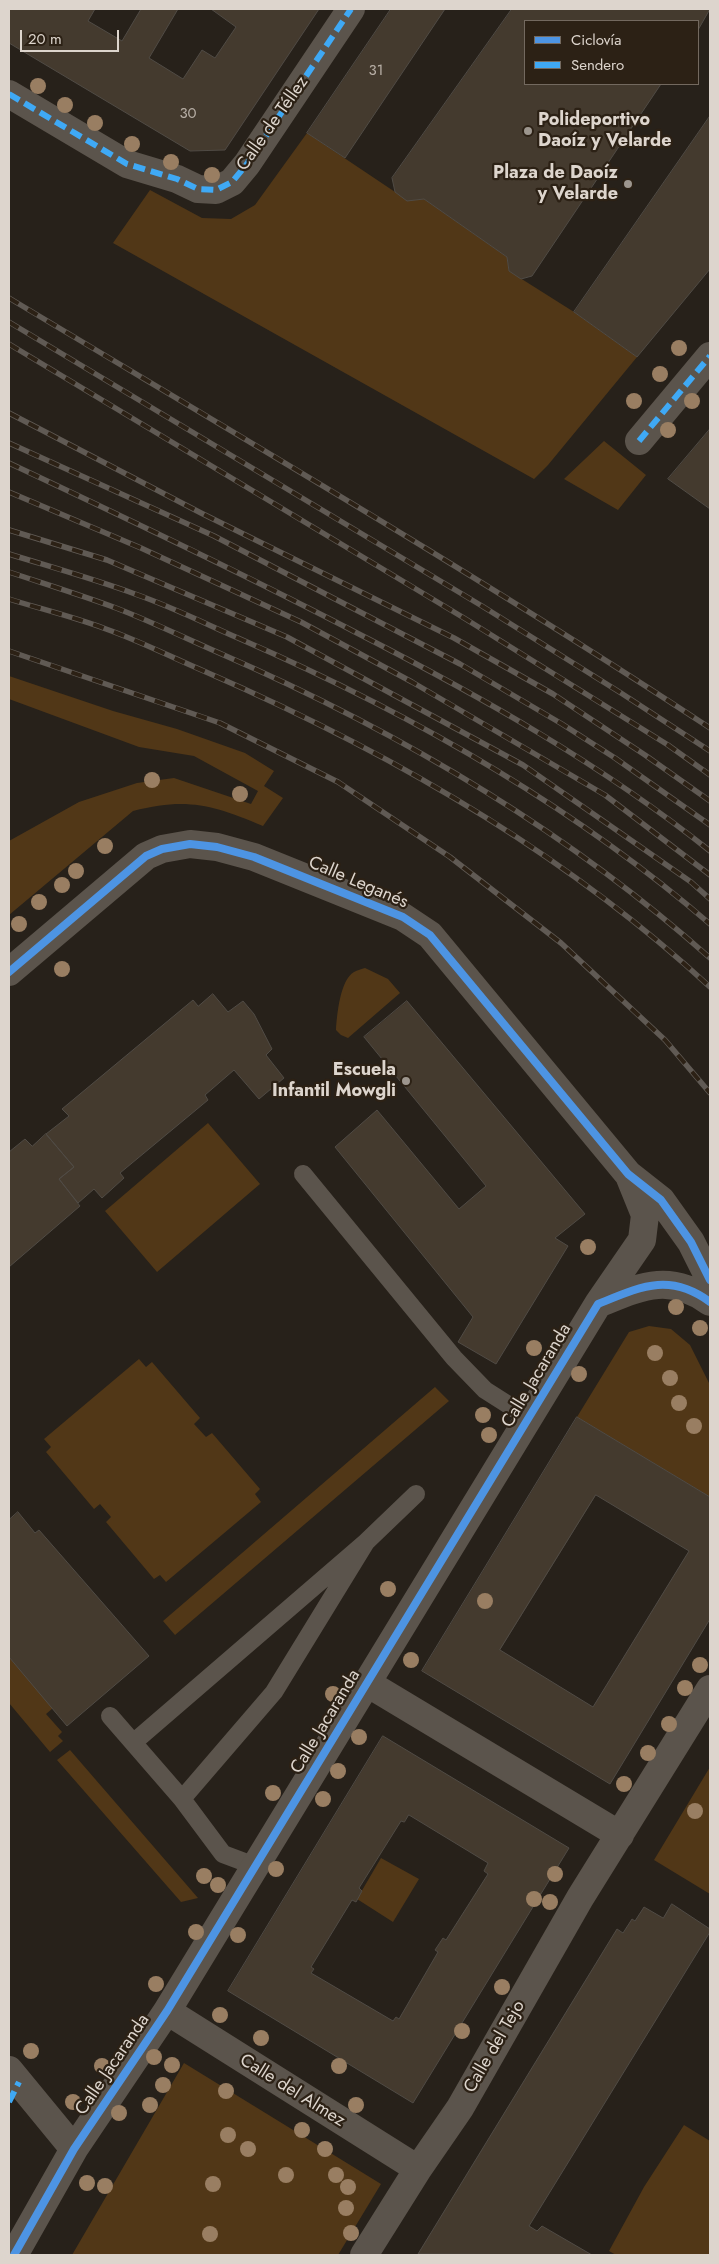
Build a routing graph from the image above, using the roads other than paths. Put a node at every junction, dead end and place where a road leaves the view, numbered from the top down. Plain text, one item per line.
1 (351, 9) edge
2 (9, 94) edge
3 (710, 356) edge
4 (638, 441) dead end
5 (9, 972) edge
6 (303, 1174) dead end
7 (628, 1174) junction
8 (710, 1280) edge
9 (710, 1302) edge
10 (598, 1304) junction
11 (528, 1418) junction
12 (416, 1494) dead end
13 (366, 1542) junction
14 (367, 1683) junction
15 (710, 1689) edge
16 (110, 1716) dead end
17 (134, 1742) junction
18 (182, 1799) junction
19 (620, 1835) junction
20 (255, 1866) junction
21 (167, 2011) junction
22 (12, 2085) edge
23 (74, 2149) junction
24 (418, 2169) junction
25 (14, 2255) edge
26 (364, 2255) edge

1 - 2 street, Calle de Téllez
3 - 4 street
5 - 7 street, Calle Leganés
6 - 11 lane
7 - 8 street
7 - 10 street, Calle Jacaranda
9 - 10 street
10 - 11 street, Calle Jacaranda
11 - 14 street, Calle Jacaranda
12 - 13 lane
13 - 17 lane
13 - 18 lane
14 - 19 street
14 - 20 street, Calle Jacaranda
15 - 19 street, Calle del Tejo
16 - 17 lane
17 - 18 lane
18 - 20 lane
19 - 24 street, Calle del Tejo
20 - 21 street, Calle Jacaranda
21 - 23 street, Calle Jacaranda
21 - 24 street, Calle del Almez
22 - 23 street
23 - 25 street, Calle Jacaranda
24 - 26 street, Calle del Tejo

